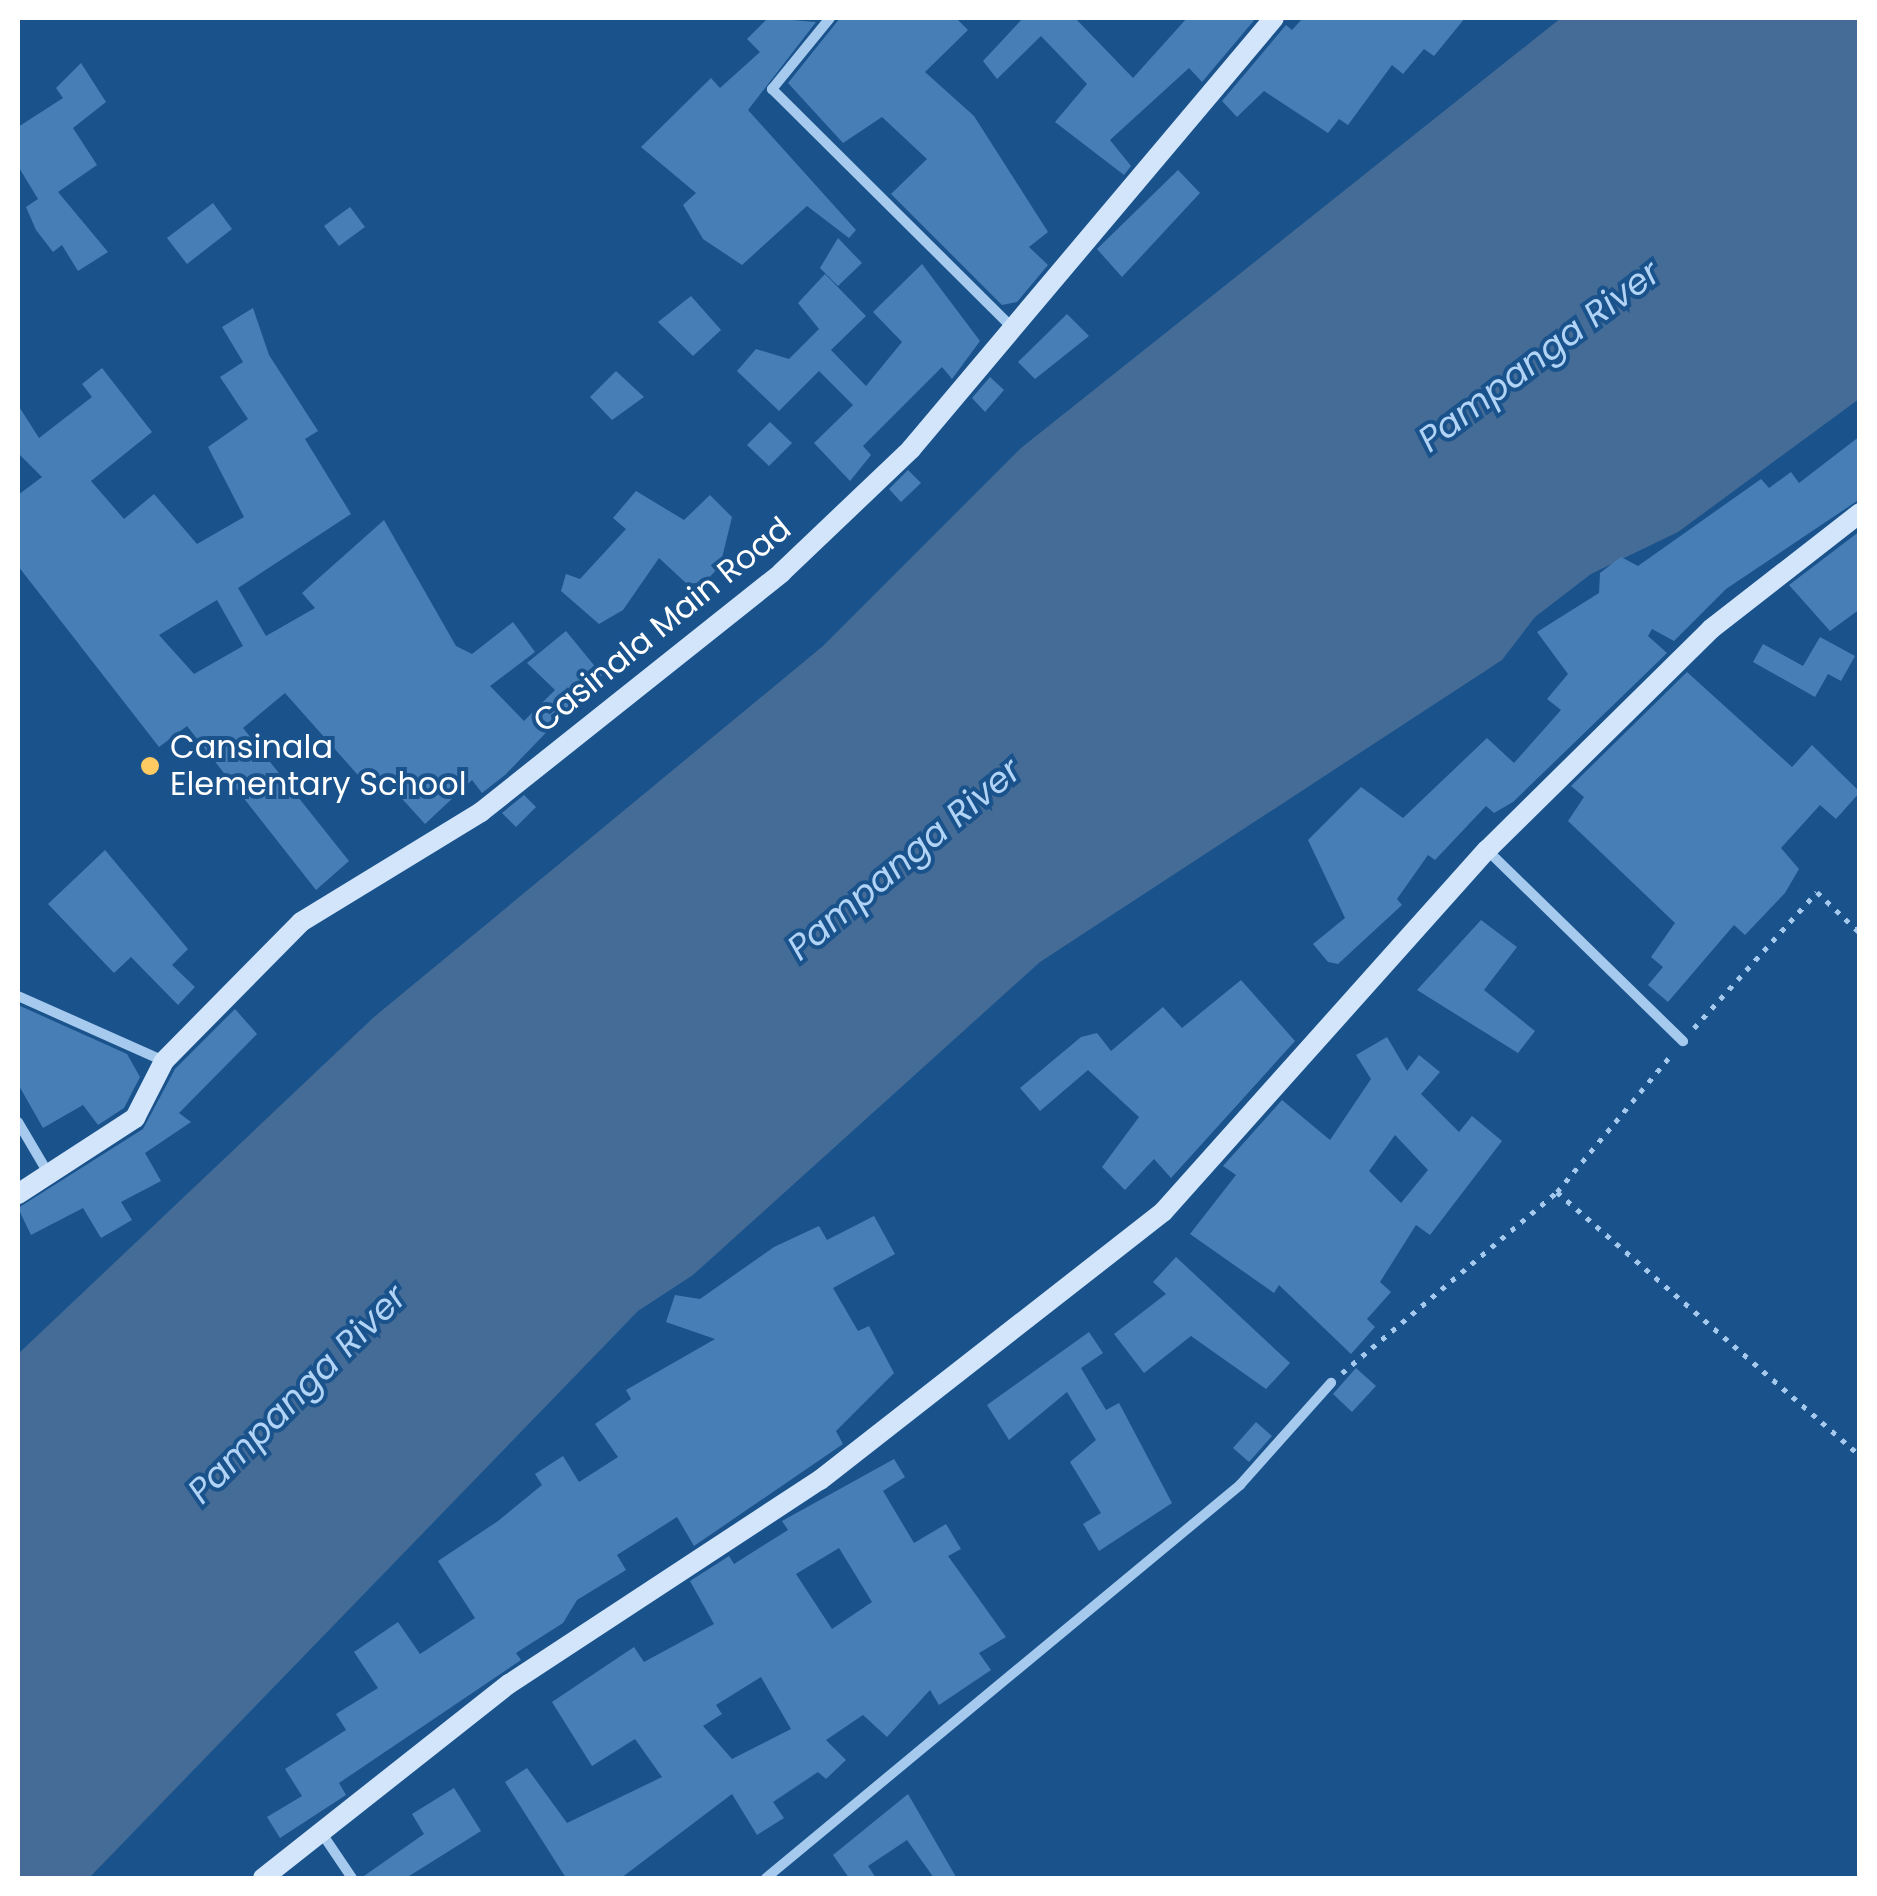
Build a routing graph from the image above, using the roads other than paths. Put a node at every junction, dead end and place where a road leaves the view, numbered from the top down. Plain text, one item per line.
1 (830, 18) edge
2 (1274, 18) edge
3 (1009, 324) junction
4 (1860, 512) edge
5 (1487, 850) junction
6 (18, 996) edge
7 (1682, 1041) road end
8 (164, 1062) junction
9 (18, 1122) edge
10 (49, 1174) junction
11 (18, 1194) edge
12 (1331, 1382) road end
13 (325, 1838) junction
14 (264, 1878) edge
15 (352, 1878) edge
16 (766, 1878) edge

1 - 3 street
2 - 3 main road, Casinala Main Road
3 - 8 main road, Casinala Main Road
4 - 5 main road
5 - 7 street
5 - 13 main road
6 - 8 street
8 - 10 main road, Casinala Main Road
9 - 10 street
10 - 11 main road, Casinala Main Road
12 - 16 street
13 - 14 main road
13 - 15 street

